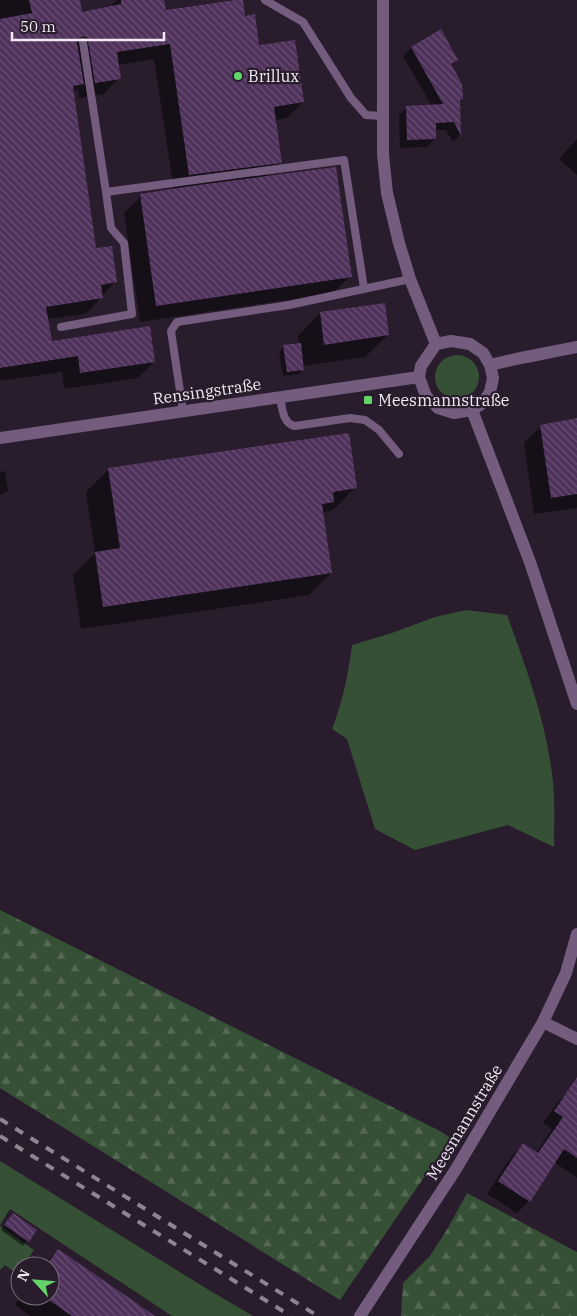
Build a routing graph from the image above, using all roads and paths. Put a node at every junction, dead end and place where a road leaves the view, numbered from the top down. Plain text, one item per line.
1 (265, 0) edge
2 (383, 0) edge
3 (83, 42) dead end
4 (383, 116) junction
5 (106, 192) junction
6 (410, 279) junction
7 (364, 288) junction
8 (61, 328) dead end
9 (436, 344) junction
10 (577, 348) edge
11 (490, 365) junction
12 (419, 377) junction
13 (280, 397) junction
14 (472, 410) junction
15 (183, 412) junction
16 (0, 438) edge
17 (399, 454) dead end
18 (574, 686) edge
19 (577, 704) edge
20 (577, 934) edge
21 (575, 951) edge
22 (543, 1022) junction
23 (577, 1039) edge
24 (360, 1316) edge

1 - 4 lane
2 - 4 street
3 - 5 lane
4 - 6 street
5 - 7 lane
5 - 8 lane
6 - 7 lane
6 - 9 street
7 - 15 lane
9 - 11 street
9 - 12 street
10 - 11 street
11 - 14 street
12 - 13 street, Rensingstraße
12 - 14 street
13 - 15 street, Rensingstraße
13 - 17 lane
14 - 18 street
15 - 16 street, Rensingstraße
18 - 19 street
20 - 21 street, Meesmannstraße
21 - 22 street, Meesmannstraße
22 - 23 street
22 - 24 street, Meesmannstraße

